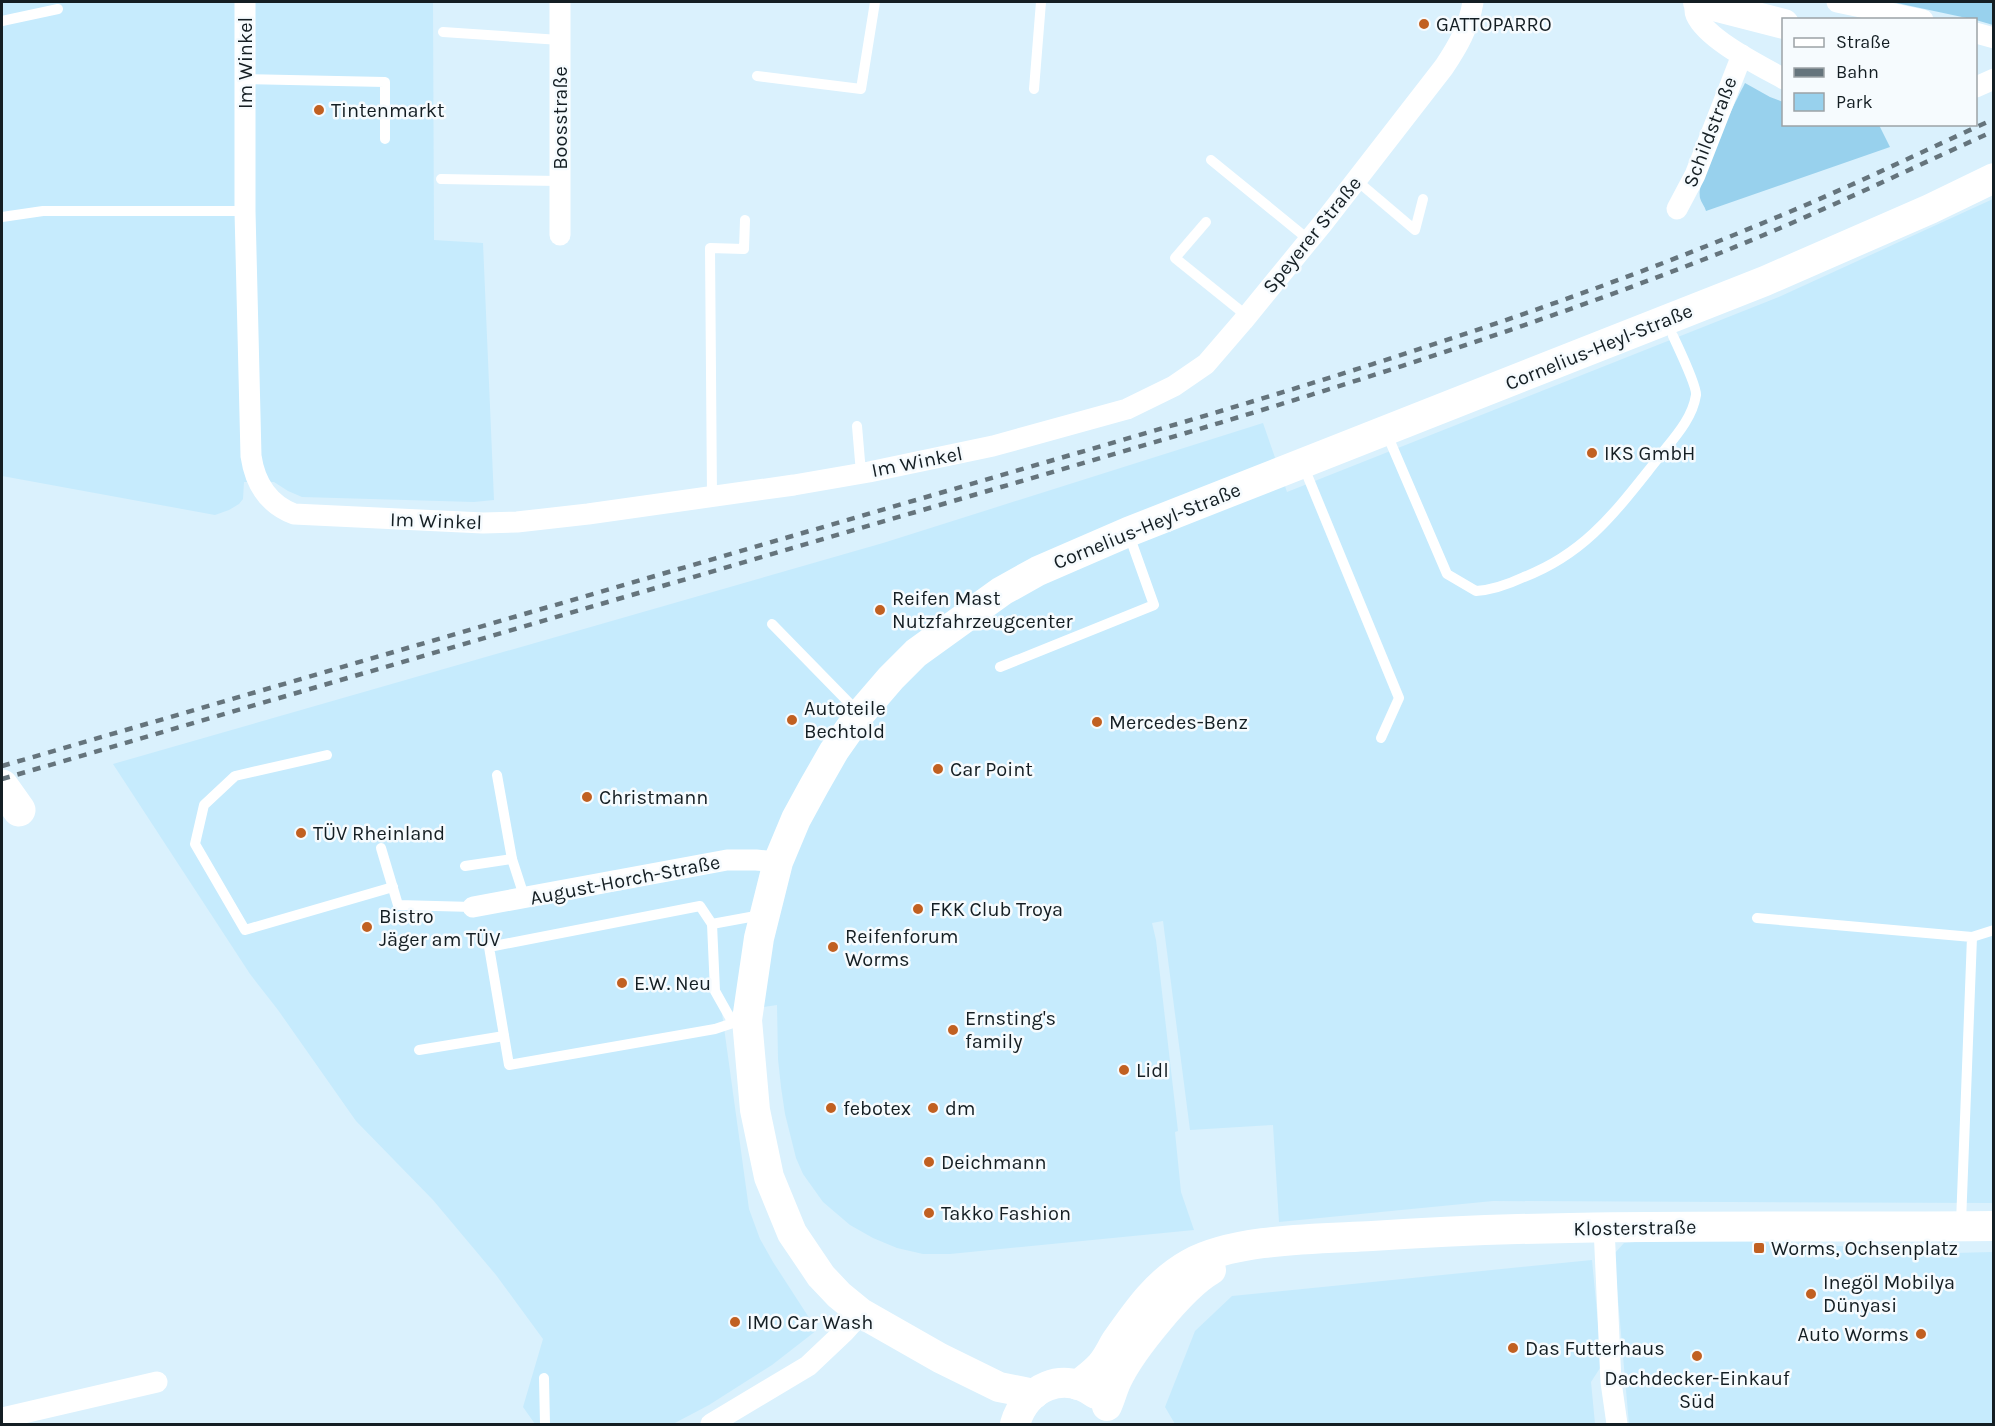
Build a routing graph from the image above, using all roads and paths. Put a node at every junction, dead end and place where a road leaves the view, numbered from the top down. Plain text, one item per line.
1 (245, 2) edge
2 (560, 2) edge
3 (874, 2) edge
4 (1041, 2) edge
5 (1473, 2) edge
6 (1697, 2) edge
7 (1837, 2) edge
8 (58, 9) dead end
9 (1913, 18) edge
10 (2, 21) edge
11 (1782, 23) edge
12 (442, 32) dead end
13 (1977, 33) edge
14 (1994, 38) edge
15 (560, 40) junction
16 (1742, 55) junction
17 (757, 76) dead end
18 (1782, 78) edge
19 (1994, 79) edge
20 (245, 80) junction
21 (1977, 87) edge
22 (1034, 89) dead end
23 (385, 139) dead end
24 (1210, 160) dead end
25 (441, 178) dead end
26 (1994, 178) edge
27 (1356, 180) junction
28 (560, 181) junction
29 (1423, 199) dead end
30 (1677, 209) dead end
31 (245, 211) junction
32 (2, 217) edge
33 (745, 220) dead end
34 (1206, 222) dead end
35 (560, 235) dead end
36 (1309, 240) junction
37 (1247, 316) junction
38 (1673, 336) dead end
39 (1100, 418) joint
40 (857, 426) dead end
41 (1386, 432) junction
42 (1303, 464) junction
43 (861, 473) junction
44 (712, 496) junction
45 (1128, 532) junction
46 (772, 624) dead end
47 (1000, 667) dead end
48 (860, 714) junction
49 (1381, 738) dead end
50 (327, 755) dead end
51 (496, 775) dead end
52 (381, 848) dead end
53 (512, 859) junction
54 (778, 862) junction
55 (465, 866) dead end
56 (393, 887) junction
57 (525, 899) junction
58 (473, 907) joint
59 (764, 914) junction
60 (1756, 918) dead end
61 (712, 924) junction
62 (1994, 930) edge
63 (1972, 937) junction
64 (740, 1021) junction
65 (504, 1036) junction
66 (419, 1050) dead end
67 (1994, 1226) edge
68 (1604, 1227) junction
69 (1961, 1227) junction
70 (1265, 1243) junction
71 (861, 1313) junction
72 (940, 1358) junction
73 (544, 1378) dead end
74 (157, 1382) dead end
75 (1078, 1385) junction
76 (1034, 1394) junction
77 (1111, 1415) edge
78 (2, 1418) edge
79 (545, 1425) edge
80 (711, 1425) edge
81 (1014, 1425) edge
82 (1617, 1425) edge

1 - 20 street, Im Winkel
2 - 15 street, Boosstraße
3 - 17 lane
4 - 22 lane
5 - 27 street, Speyerer Straße
6 - 11 main road
6 - 16 street
7 - 9 street
8 - 10 lane
12 - 15 lane
13 - 14 street
15 - 28 street, Boosstraße
16 - 18 street
16 - 30 street, Schildstraße
19 - 21 street
20 - 23 lane
20 - 31 street, Im Winkel
24 - 36 lane
25 - 28 lane
26 - 41 main road, Cornelius-Heyl-Straße
27 - 29 lane
27 - 36 street, Speyerer Straße
28 - 35 street, Boosstraße
31 - 32 lane
31 - 44 street, Im Winkel
33 - 44 lane
34 - 37 lane
36 - 37 street, Speyerer Straße
37 - 39 street, Speyerer Straße
38 - 41 lane
39 - 43 street, Im Winkel
40 - 43 lane
41 - 42 main road, Cornelius-Heyl-Straße
42 - 45 main road, Cornelius-Heyl-Straße
42 - 49 lane
43 - 44 street, Im Winkel
45 - 47 lane
45 - 48 main road, Cornelius-Heyl-Straße
46 - 48 lane
48 - 54 main road, Cornelius-Heyl-Straße
50 - 56 lane
51 - 53 lane
52 - 56 lane
53 - 55 lane
53 - 57 lane
54 - 57 street, August-Horch-Straße
54 - 59 main road, Cornelius-Heyl-Straße
56 - 58 lane
57 - 58 street, August-Horch-Straße
59 - 61 lane
59 - 64 main road, Cornelius-Heyl-Straße
60 - 63 lane
61 - 64 lane
61 - 65 lane
62 - 63 lane
63 - 69 lane
64 - 65 lane
64 - 71 main road, Cornelius-Heyl-Straße
65 - 66 lane
67 - 69 main road, Klosterstraße
68 - 69 main road, Klosterstraße
68 - 70 main road, Klosterstraße
68 - 82 street
70 - 75 main road, Klosterstraße
70 - 77 main road, Klosterstraße
71 - 72 main road, Cornelius-Heyl-Straße
71 - 80 street
72 - 76 main road, Cornelius-Heyl-Straße
72 - 81 main road, Cornelius-Heyl-Straße
73 - 79 lane
74 - 78 street
75 - 76 main road
75 - 77 main road, Klosterstraße
76 - 81 main road

